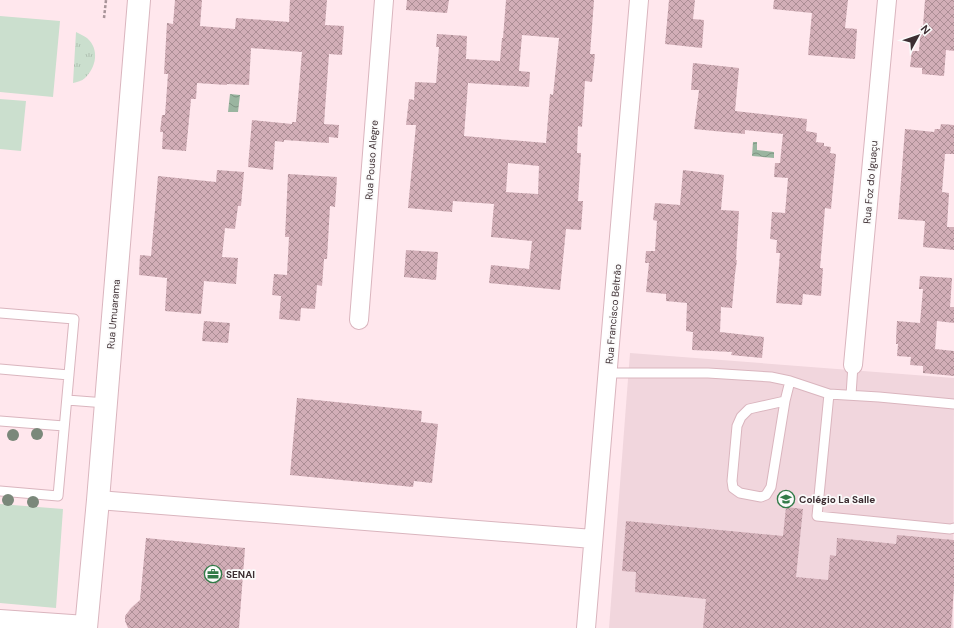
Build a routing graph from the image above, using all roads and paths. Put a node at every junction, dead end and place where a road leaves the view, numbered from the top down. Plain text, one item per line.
1 (106, 0) edge
2 (139, 0) edge
3 (384, 0) edge
4 (639, 0) edge
5 (887, 0) edge
6 (104, 18) dead end
7 (0, 313) edge
8 (359, 320) dead end
9 (853, 365) joint
10 (0, 369) edge
11 (608, 373) junction
12 (69, 376) junction
13 (790, 381) junction
14 (828, 394) junction
15 (851, 395) junction
16 (67, 400) junction
17 (785, 401) junction
18 (106, 403) junction
19 (954, 404) edge
20 (0, 421) edge
21 (64, 426) junction
22 (0, 491) edge
23 (98, 500) junction
24 (954, 528) edge
25 (594, 539) junction
26 (0, 619) edge
27 (86, 627) edge
28 (586, 628) edge

1 - 6 path
2 - 18 street, Rua Umuarama
3 - 8 street, Rua Pouso Alegre
4 - 11 street, Rua Francisco Beltrão
5 - 9 street, Rua Foz do Iguaçu
7 - 12 lane
9 - 15 lane
10 - 12 lane
11 - 13 lane
11 - 25 street, Rua Francisco Beltrão
12 - 16 lane
13 - 14 lane
13 - 17 lane
14 - 15 lane
14 - 24 lane
15 - 19 lane
16 - 18 lane
16 - 21 lane
17 - 17 lane
18 - 23 street, Rua Umuarama
20 - 21 lane
21 - 22 lane
23 - 25 street
23 - 27 street, Rua Umuarama
25 - 28 street, Rua Francisco Beltrão
26 - 27 street

